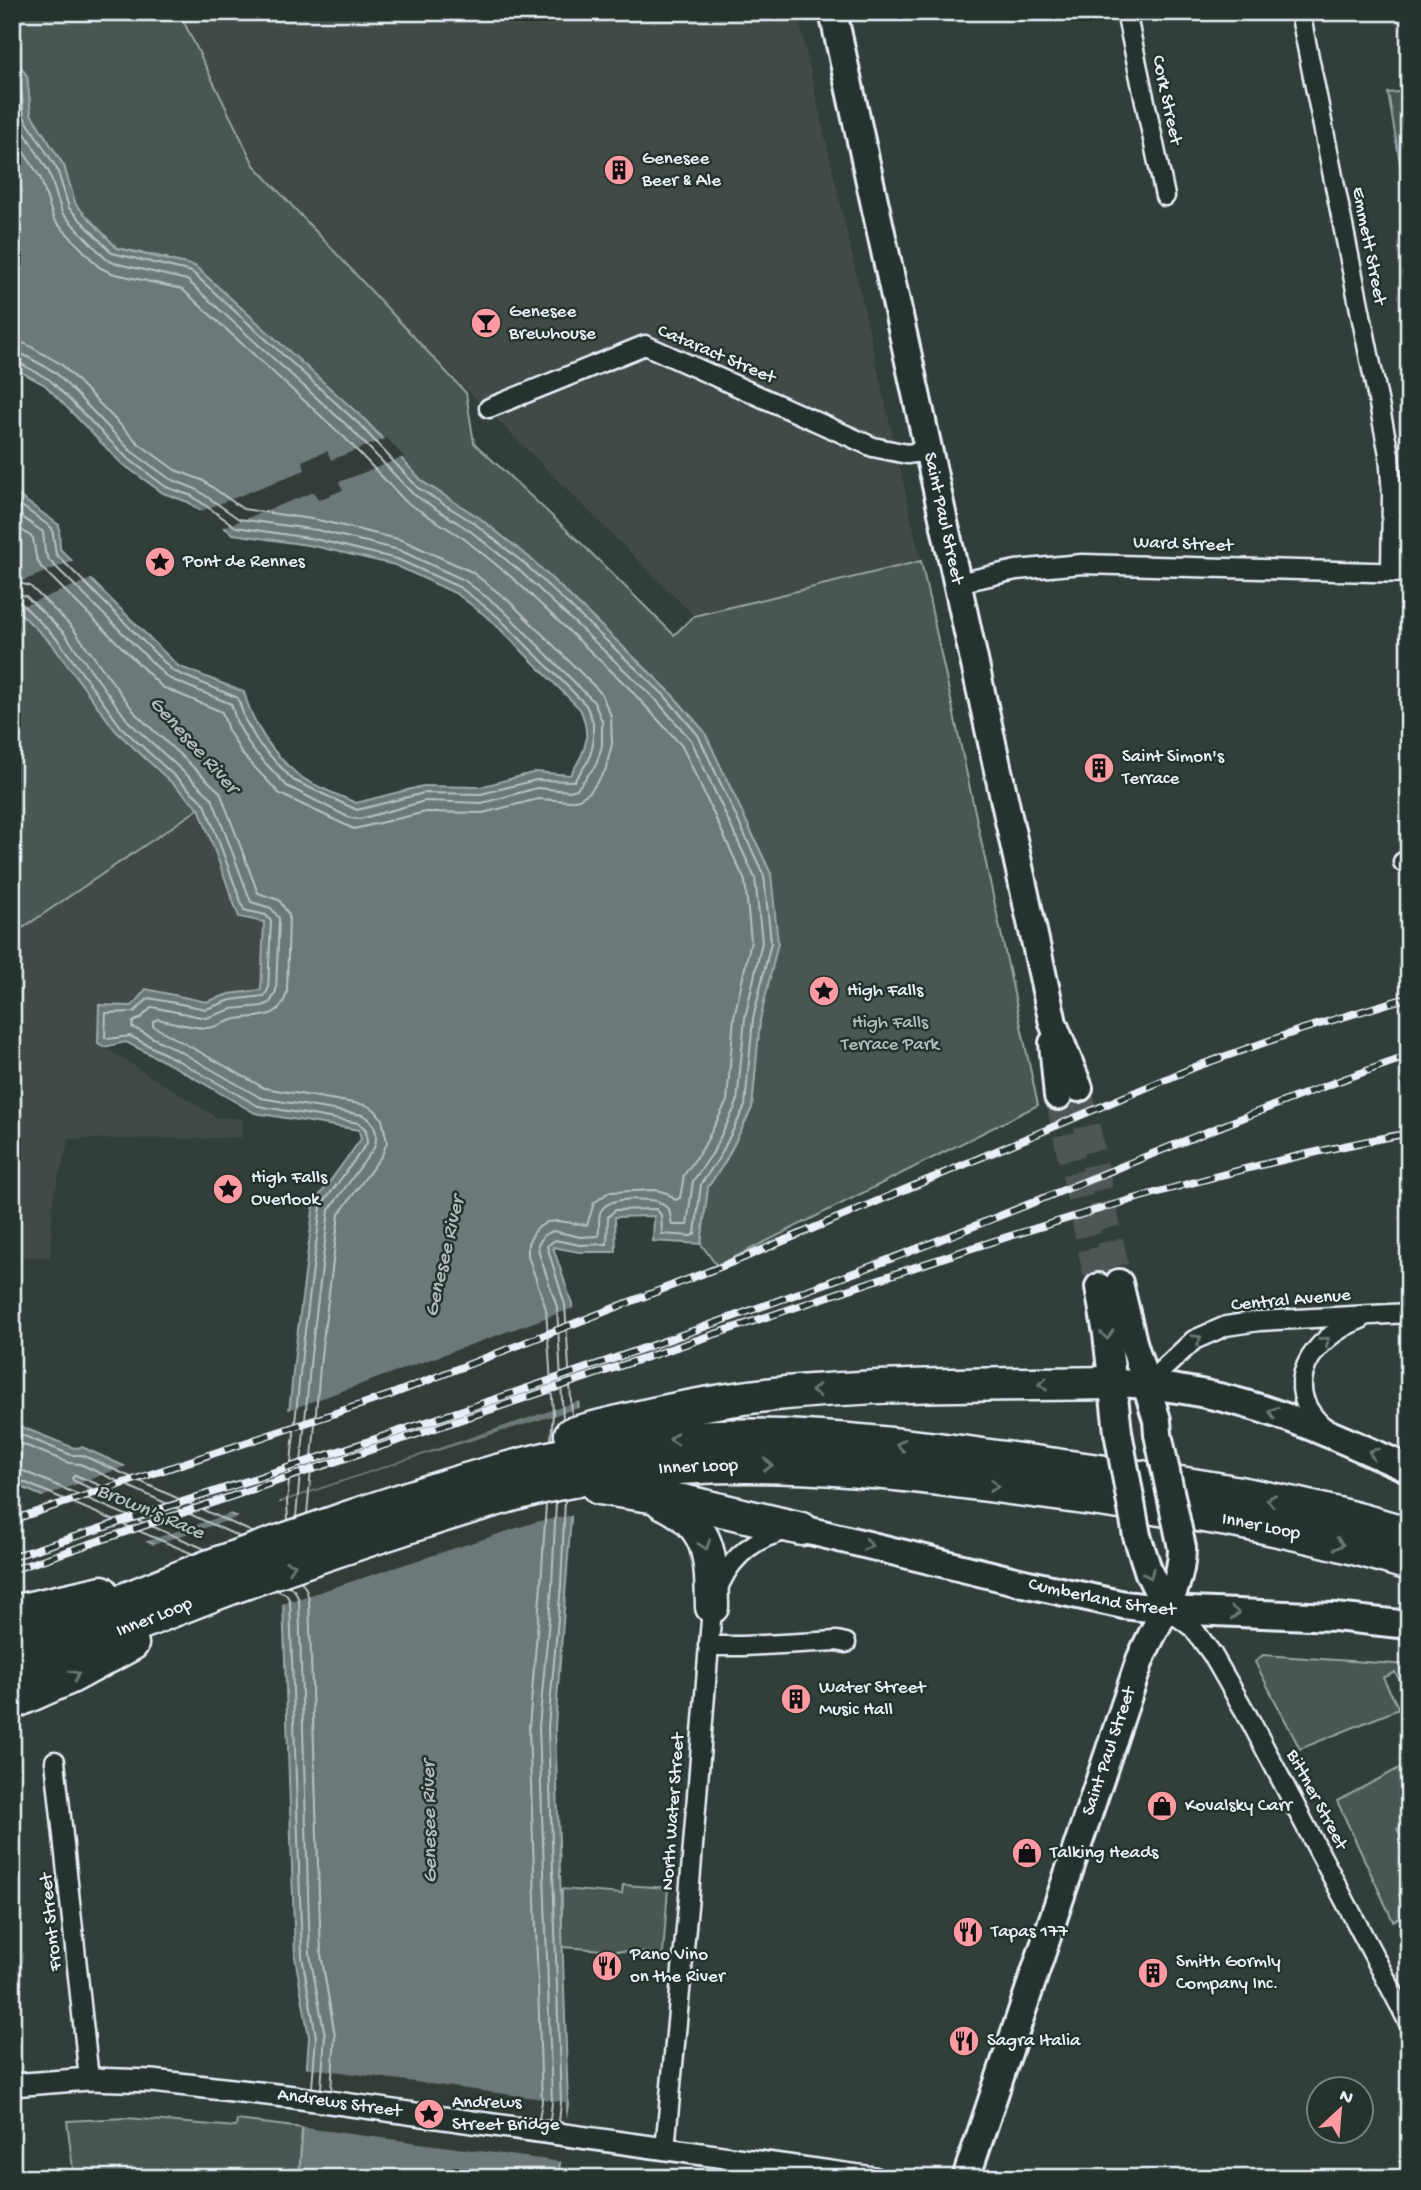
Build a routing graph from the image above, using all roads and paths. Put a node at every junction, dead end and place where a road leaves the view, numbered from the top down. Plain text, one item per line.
1 (1126, 12) edge
2 (1300, 12) edge
3 (837, 13) edge
4 (1165, 196) dead end
5 (489, 408) dead end
6 (928, 451) junction
7 (1400, 573) edge
8 (958, 583) junction
9 (1068, 1092) tunnel mouth
10 (1409, 1314) edge
11 (1375, 1315) junction
12 (1111, 1383) junction
13 (1147, 1384) junction
14 (1336, 1437) junction
15 (591, 1439) junction
16 (1409, 1469) edge
17 (578, 1484) junction
18 (635, 1492) junction
19 (802, 1529) junction
20 (1409, 1534) edge
21 (1409, 1564) edge
22 (192, 1573) junction
23 (227, 1589) junction
24 (712, 1607) junction
25 (1167, 1609) junction
26 (12, 1612) edge
27 (1409, 1626) edge
28 (12, 1642) edge
29 (846, 1643) dead end
30 (708, 1646) junction
31 (12, 1671) edge
32 (12, 1703) edge
33 (55, 1761) dead end
34 (1409, 2023) edge
35 (89, 2079) junction
36 (12, 2085) edge
37 (666, 2149) junction
38 (874, 2178) edge
39 (966, 2178) edge

1 - 4 street, Cork Street
2 - 7 street, Emmett Street
3 - 6 main road, Saint Paul Street
5 - 6 street, Cataract Street
6 - 8 main road, Saint Paul Street
7 - 8 street, Ward Street
8 - 9 main road, Saint Paul Street
10 - 11 street, Central Avenue
13 -> 11 street, Central Avenue
14 -> 11 street, Central Avenue
12 - 13 main road
13 -> 12 main road, Saint Paul Street
12 -> 15 highway
12 -> 25 main road, Saint Paul Street, bridge
14 -> 13 main road
13 - 25 main road, Saint Paul Street, bridge
16 -> 14 main road
20 -> 15 highway, Inner Loop
15 - 22 highway, Inner Loop
17 - 18 highway
17 -> 21 highway, Inner Loop
23 -> 17 highway, Inner Loop
18 - 19 highway
18 -> 24 highway
19 - 24 street, North Water Street
19 -> 25 main road, Cumberland Street
22 - 26 highway
22 - 28 highway, Inner Loop
23 - 31 highway, Inner Loop
32 -> 23 highway
24 - 30 street, North Water Street
25 -> 27 main road, Cumberland Street
25 - 34 street, Bittner Street
25 - 39 main road, Saint Paul Street
29 - 30 street
30 - 37 street, North Water Street
33 - 35 street, Front Street
35 - 36 street, Andrews Street
35 - 37 street, Andrews Street
37 - 38 street, Andrews Street

